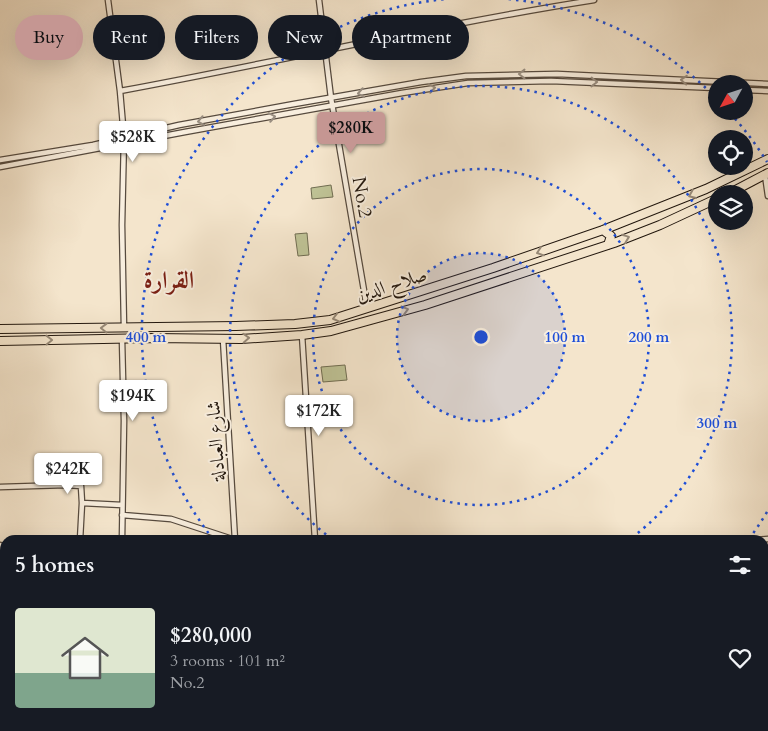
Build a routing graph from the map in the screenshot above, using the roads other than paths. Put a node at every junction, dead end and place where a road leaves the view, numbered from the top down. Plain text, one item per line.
1 (108, 0) edge
2 (319, 0) edge
3 (594, 0) edge
4 (320, 15) edge
5 (342, 47) edge
6 (281, 60) edge
7 (326, 60) edge
8 (768, 84) edge
9 (708, 88) edge
10 (753, 90) edge
11 (120, 91) junction
12 (768, 91) edge
13 (332, 98) junction
14 (333, 105) junction
15 (124, 137) junction
16 (124, 144) junction
17 (768, 159) edge
18 (0, 160) edge
19 (0, 167) edge
20 (766, 174) edge
21 (745, 185) edge
22 (768, 196) edge
23 (708, 203) edge
24 (603, 230) junction
25 (608, 245) junction
26 (367, 310) junction
27 (175, 327) junction
28 (202, 327) junction
29 (124, 328) junction
30 (0, 329) edge
31 (302, 335) junction
32 (174, 338) junction
33 (122, 339) junction
34 (202, 339) junction
35 (223, 339) junction
36 (0, 341) edge
37 (0, 487) edge
38 (82, 503) junction
39 (122, 505) junction
40 (122, 515) junction
41 (80, 535) edge
42 (122, 535) edge
43 (220, 535) edge
44 (235, 535) edge
45 (315, 535) edge

1 - 11 street
2 - 4 street, No.2
3 - 5 street
6 - 11 street
7 - 13 street, No.2
8 -> 13 street
14 -> 9 street
10 - 12 street
11 - 15 street
13 - 14 street, No.2
13 -> 15 street
16 -> 14 street
14 - 26 street, No.2
15 - 16 street
15 - 18 street
16 - 19 street
16 - 29 street
17 -> 24 highway, صلاح الدين
20 - 21 highway
20 - 22 street
25 -> 23 highway, صلاح الدين
24 - 25 highway
24 -> 26 highway, صلاح الدين
31 -> 25 highway, صلاح الدين
26 -> 28 highway, صلاح الدين
27 - 28 highway, صلاح الدين
27 - 29 highway, صلاح الدين
27 - 32 highway
28 - 34 highway
29 -> 30 highway, صلاح الدين
35 -> 31 highway, صلاح الدين
31 - 45 street
32 - 33 highway, صلاح الدين
32 - 34 highway, صلاح الدين
36 -> 33 highway, صلاح الدين
33 - 39 street
34 - 35 highway, صلاح الدين
35 - 44 street, شارع العبادلة
37 - 38 street
38 - 39 street
38 - 41 street
39 - 40 street
40 - 42 street
40 - 43 street

